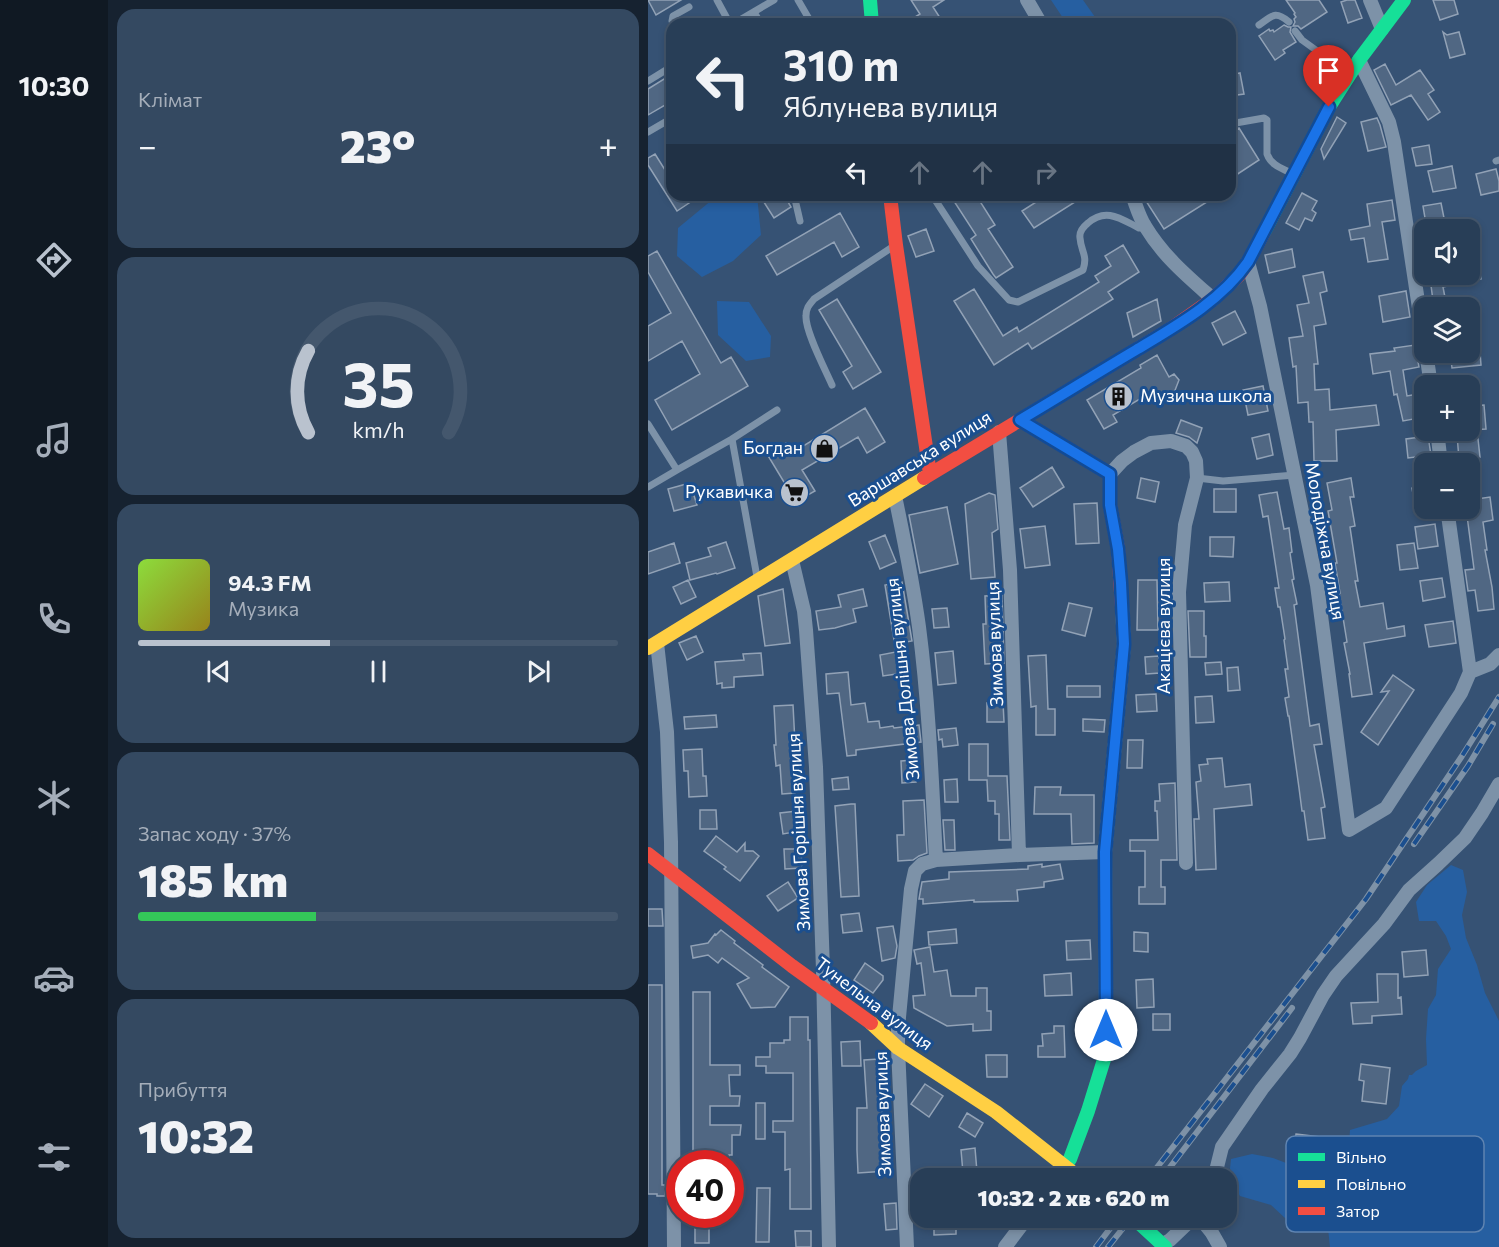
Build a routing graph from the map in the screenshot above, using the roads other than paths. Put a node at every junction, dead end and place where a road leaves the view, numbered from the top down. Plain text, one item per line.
1 (717, 0) edge
2 (774, 0) edge
3 (798, 0) edge
4 (870, 0) edge
5 (1027, 0) edge
6 (1370, 0) edge
7 (1404, 0) edge
8 (689, 7) dead end
9 (754, 12) junction
10 (673, 18) edge
11 (728, 18) edge
12 (742, 18) edge
13 (758, 18) edge
14 (808, 18) edge
15 (872, 18) edge
16 (1038, 18) edge
17 (1289, 22) dead end
18 (1259, 25) dead end
19 (1382, 29) junction
20 (1295, 31) dead end
21 (1359, 60) junction
22 (666, 70) dead end
23 (1349, 74) junction
24 (648, 81) edge
25 (666, 122) edge
26 (1236, 123) edge
27 (648, 132) edge
28 (1294, 174) junction
29 (795, 201) edge
30 (891, 201) edge
31 (936, 201) edge
32 (1134, 201) edge
33 (800, 221) dead end
34 (1145, 227) junction
35 (896, 245) junction
36 (1248, 262) junction
37 (1417, 297) edge
38 (1213, 299) junction
39 (832, 385) dead end
40 (777, 410) dead end
41 (1020, 420) junction
42 (648, 424) edge
43 (999, 432) junction
44 (732, 439) junction
45 (677, 470) junction
46 (930, 474) junction
47 (1110, 474) junction
48 (1295, 475) junction
49 (1197, 478) junction
50 (648, 487) edge
51 (895, 496) junction
52 (1449, 519) edge
53 (792, 560) junction
54 (758, 581) junction
55 (652, 645) edge
56 (1499, 655) edge
57 (1470, 672) junction
58 (1499, 784) edge
59 (1105, 852) junction
60 (648, 854) edge
61 (1019, 855) junction
62 (936, 860) junction
63 (1186, 864) dead end
64 (671, 871) junction
65 (823, 987) junction
66 (898, 1048) junction
67 (1056, 1168) edge
68 (1064, 1168) edge
69 (1217, 1168) edge
70 (1019, 1228) edge
71 (1145, 1228) edge
72 (1183, 1228) edge
73 (1208, 1228) edge
74 (1164, 1245) edge
75 (674, 1247) edge
76 (829, 1247) edge
77 (907, 1247) edge
78 (1005, 1247) edge
79 (1220, 1247) edge

1 - 11 lane
2 - 9 lane
3 - 14 lane
4 - 15 street
5 - 16 street
6 - 19 street
7 - 19 street, Варшавська вулиця
8 - 10 lane
9 - 12 lane
9 - 13 lane
17 - 18 lane
19 - 21 street, Варшавська вулиця
20 - 23 lane
21 - 23 street, Варшавська вулиця
21 - 37 street
22 - 24 lane
23 - 28 street, Варшавська вулиця
25 - 27 lane
26 - 28 lane
28 - 36 street, Варшавська вулиця
29 - 33 lane
30 - 35 street
31 - 34 lane
32 - 34 street
34 - 38 street
35 - 39 lane
35 - 46 street
36 - 38 street, Варшавська вулиця
36 - 48 street, Молодіжна вулиця
38 - 41 street, Варшавська вулиця
40 - 44 lane
41 - 43 street, Варшавська вулиця
41 - 47 street
42 - 45 lane
43 - 46 street, Варшавська вулиця
43 - 61 street, Зимова вулиця
44 - 45 lane
44 - 54 lane
45 - 50 lane
46 - 51 street, Варшавська вулиця
47 - 49 street, Акацієва вулиця
47 - 59 street
48 - 49 lane
48 - 57 street, Молодіжна вулиця
49 - 63 street, Акацієва вулиця
51 - 53 street, Варшавська вулиця
51 - 62 street, Зимова Долішня вулиця
52 - 57 street
53 - 54 street, Варшавська вулиця
53 - 65 street, Зимова Горішня вулиця
54 - 55 street, Варшавська вулиця
55 - 64 street
56 - 57 street
58 - 69 street
59 - 61 street
59 - 68 street
60 - 64 street, Тунельна вулиця
61 - 62 street
62 - 66 street, Зимова вулиця
64 - 65 street, Тунельна вулиця
64 - 75 street
65 - 66 street, Тунельна вулиця
65 - 76 street, Зимова Горішня вулиця
66 - 67 street, Тунельна вулиця
66 - 77 street, Зимова вулиця
70 - 78 street
71 - 74 street
72 - 74 street
73 - 79 street

